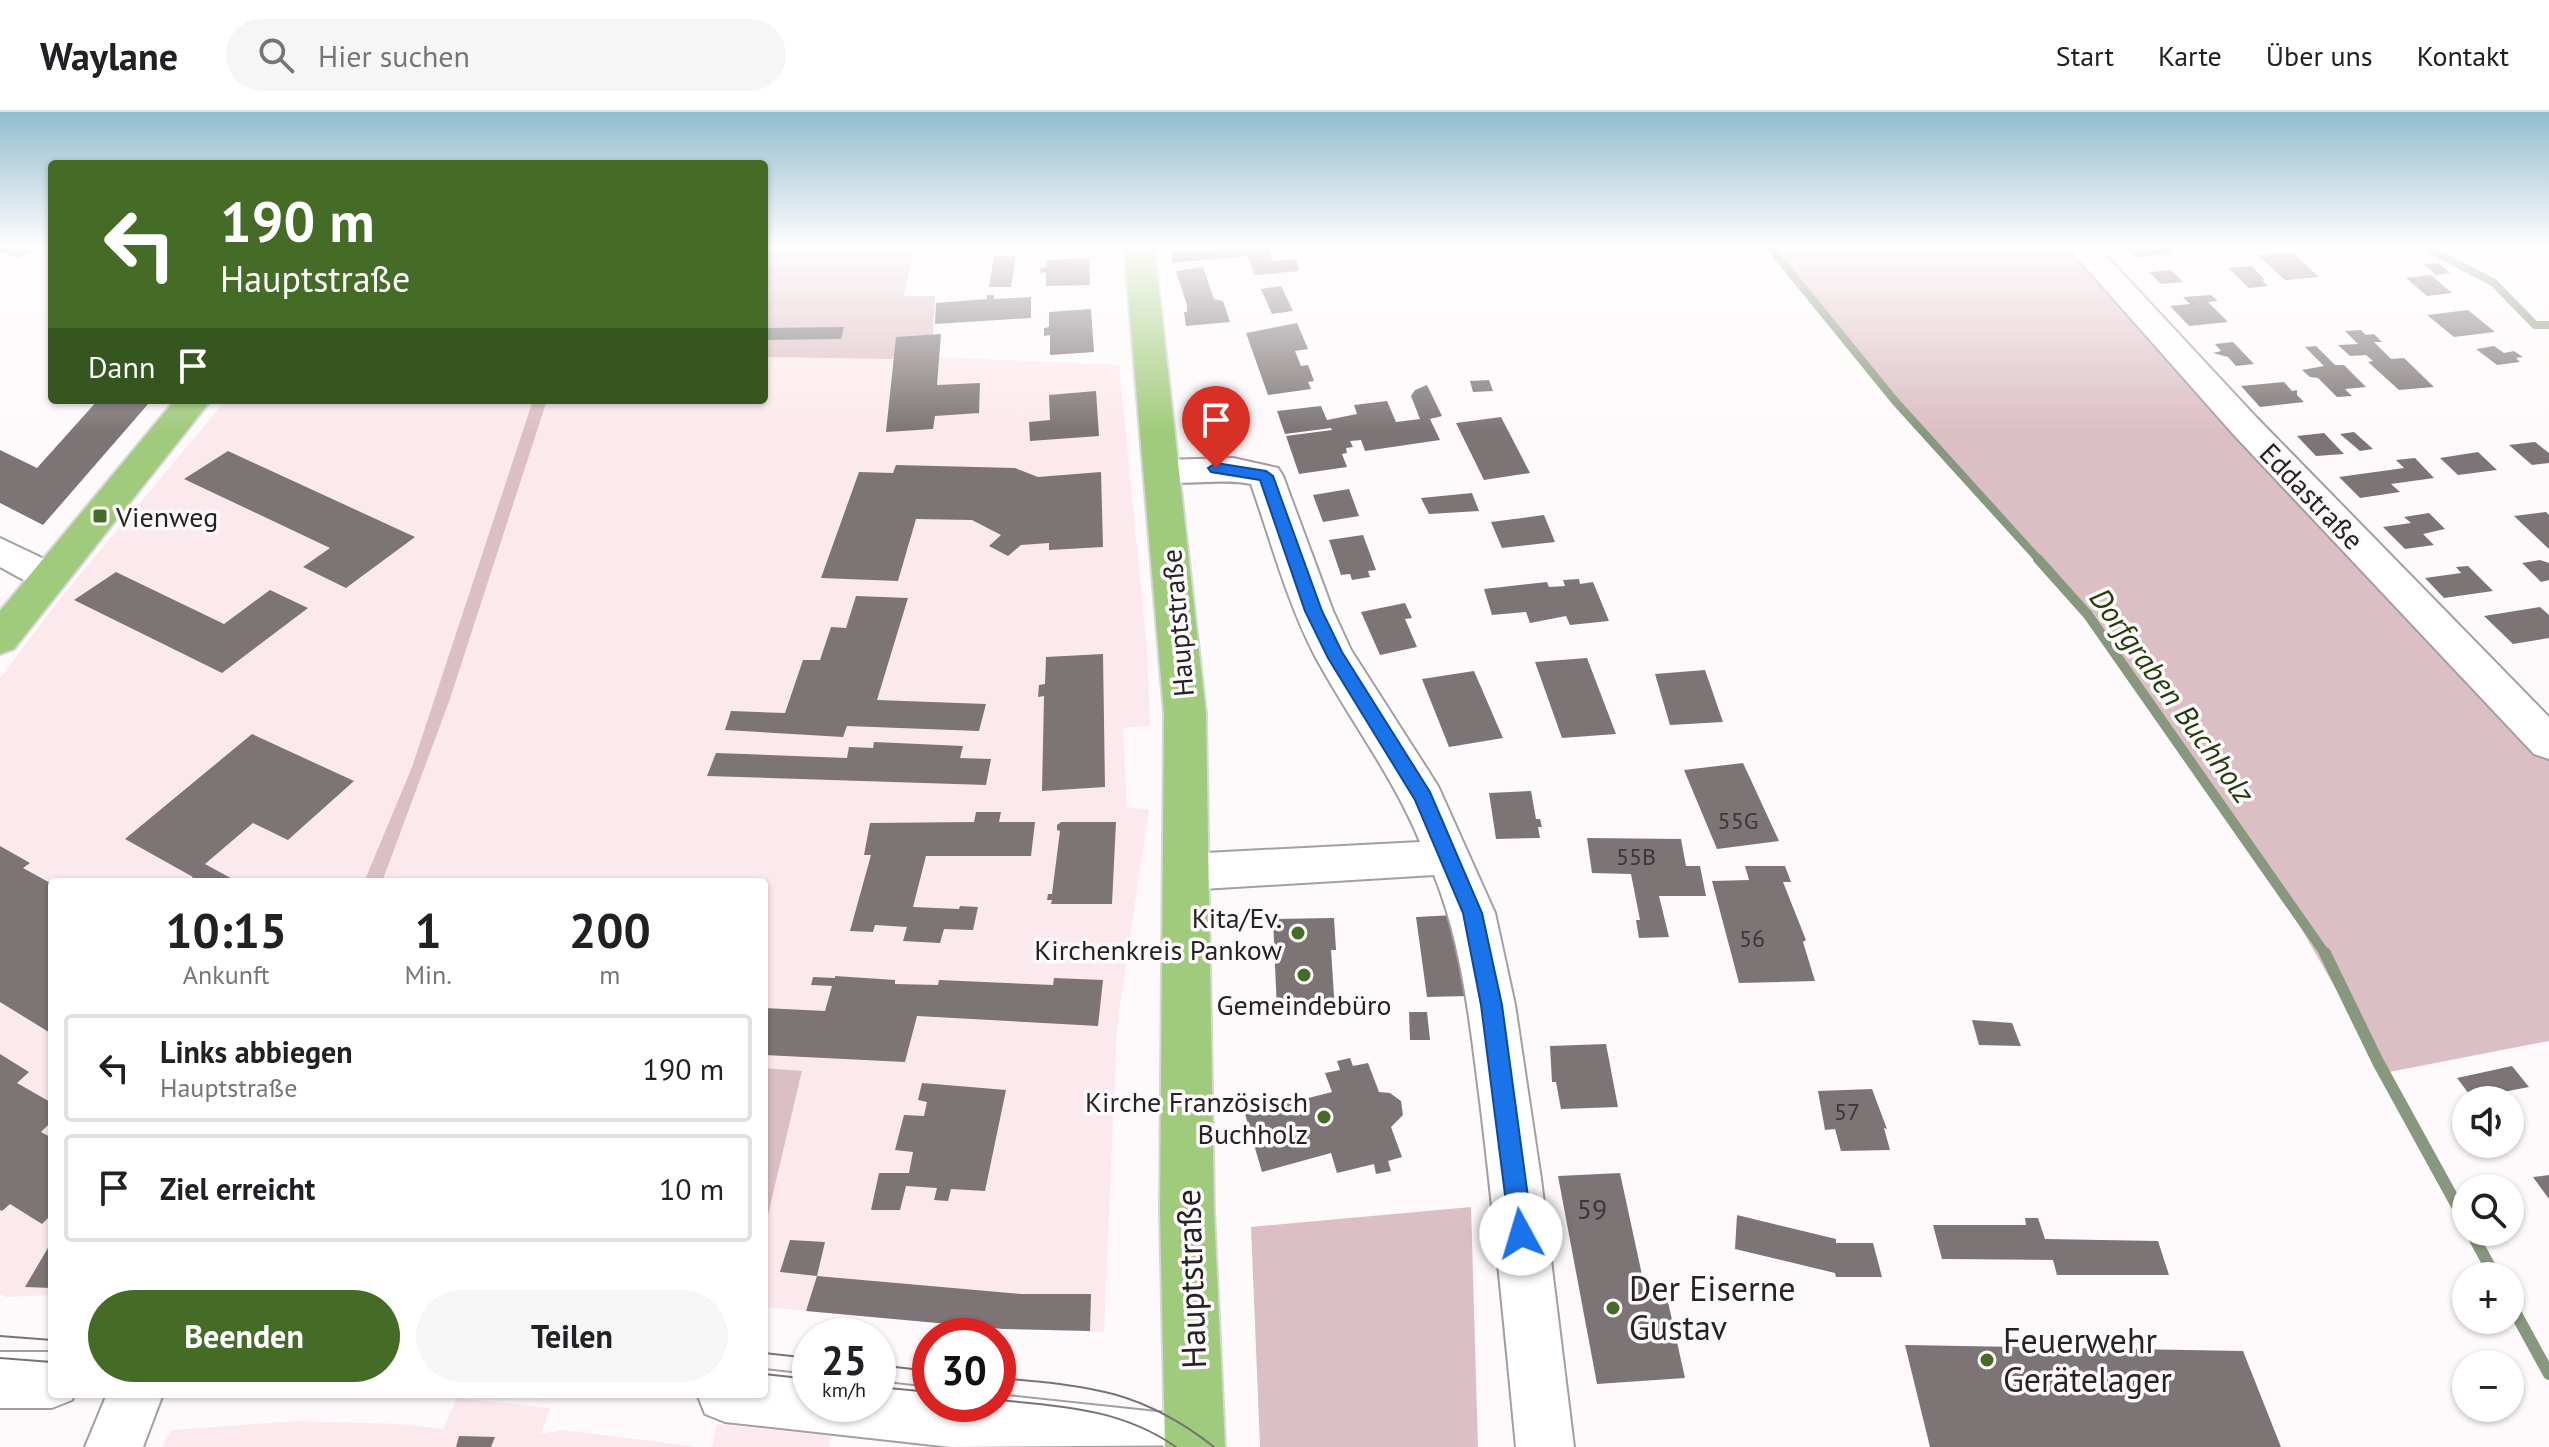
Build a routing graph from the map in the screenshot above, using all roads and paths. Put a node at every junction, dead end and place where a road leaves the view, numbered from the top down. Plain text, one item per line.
1 (1145, 308) edge
2 (2138, 308) edge
3 (191, 404) edge
4 (1162, 471) junction
5 (0, 551) edge
6 (50, 577) junction
7 (0, 639) edge
8 (2549, 743) edge
9 (1449, 854) junction
10 (1186, 872) junction
11 (0, 1380) edge
12 (48, 1380) edge
13 (133, 1398) edge
14 (763, 1398) edge
15 (792, 1401) edge
16 (896, 1413) edge
17 (1195, 1446) edge
18 (114, 1447) edge
19 (1545, 1447) edge

1 - 4 main road, Hauptstraße
2 - 8 street, Eddastraße
3 - 6 main road
4 - 9 street
4 - 10 main road, Hauptstraße
5 - 6 street
6 - 7 main road
9 - 10 street
9 - 19 street
10 - 17 main road, Hauptstraße
11 - 12 street
13 - 18 street
14 - 15 street
16 - 17 street

